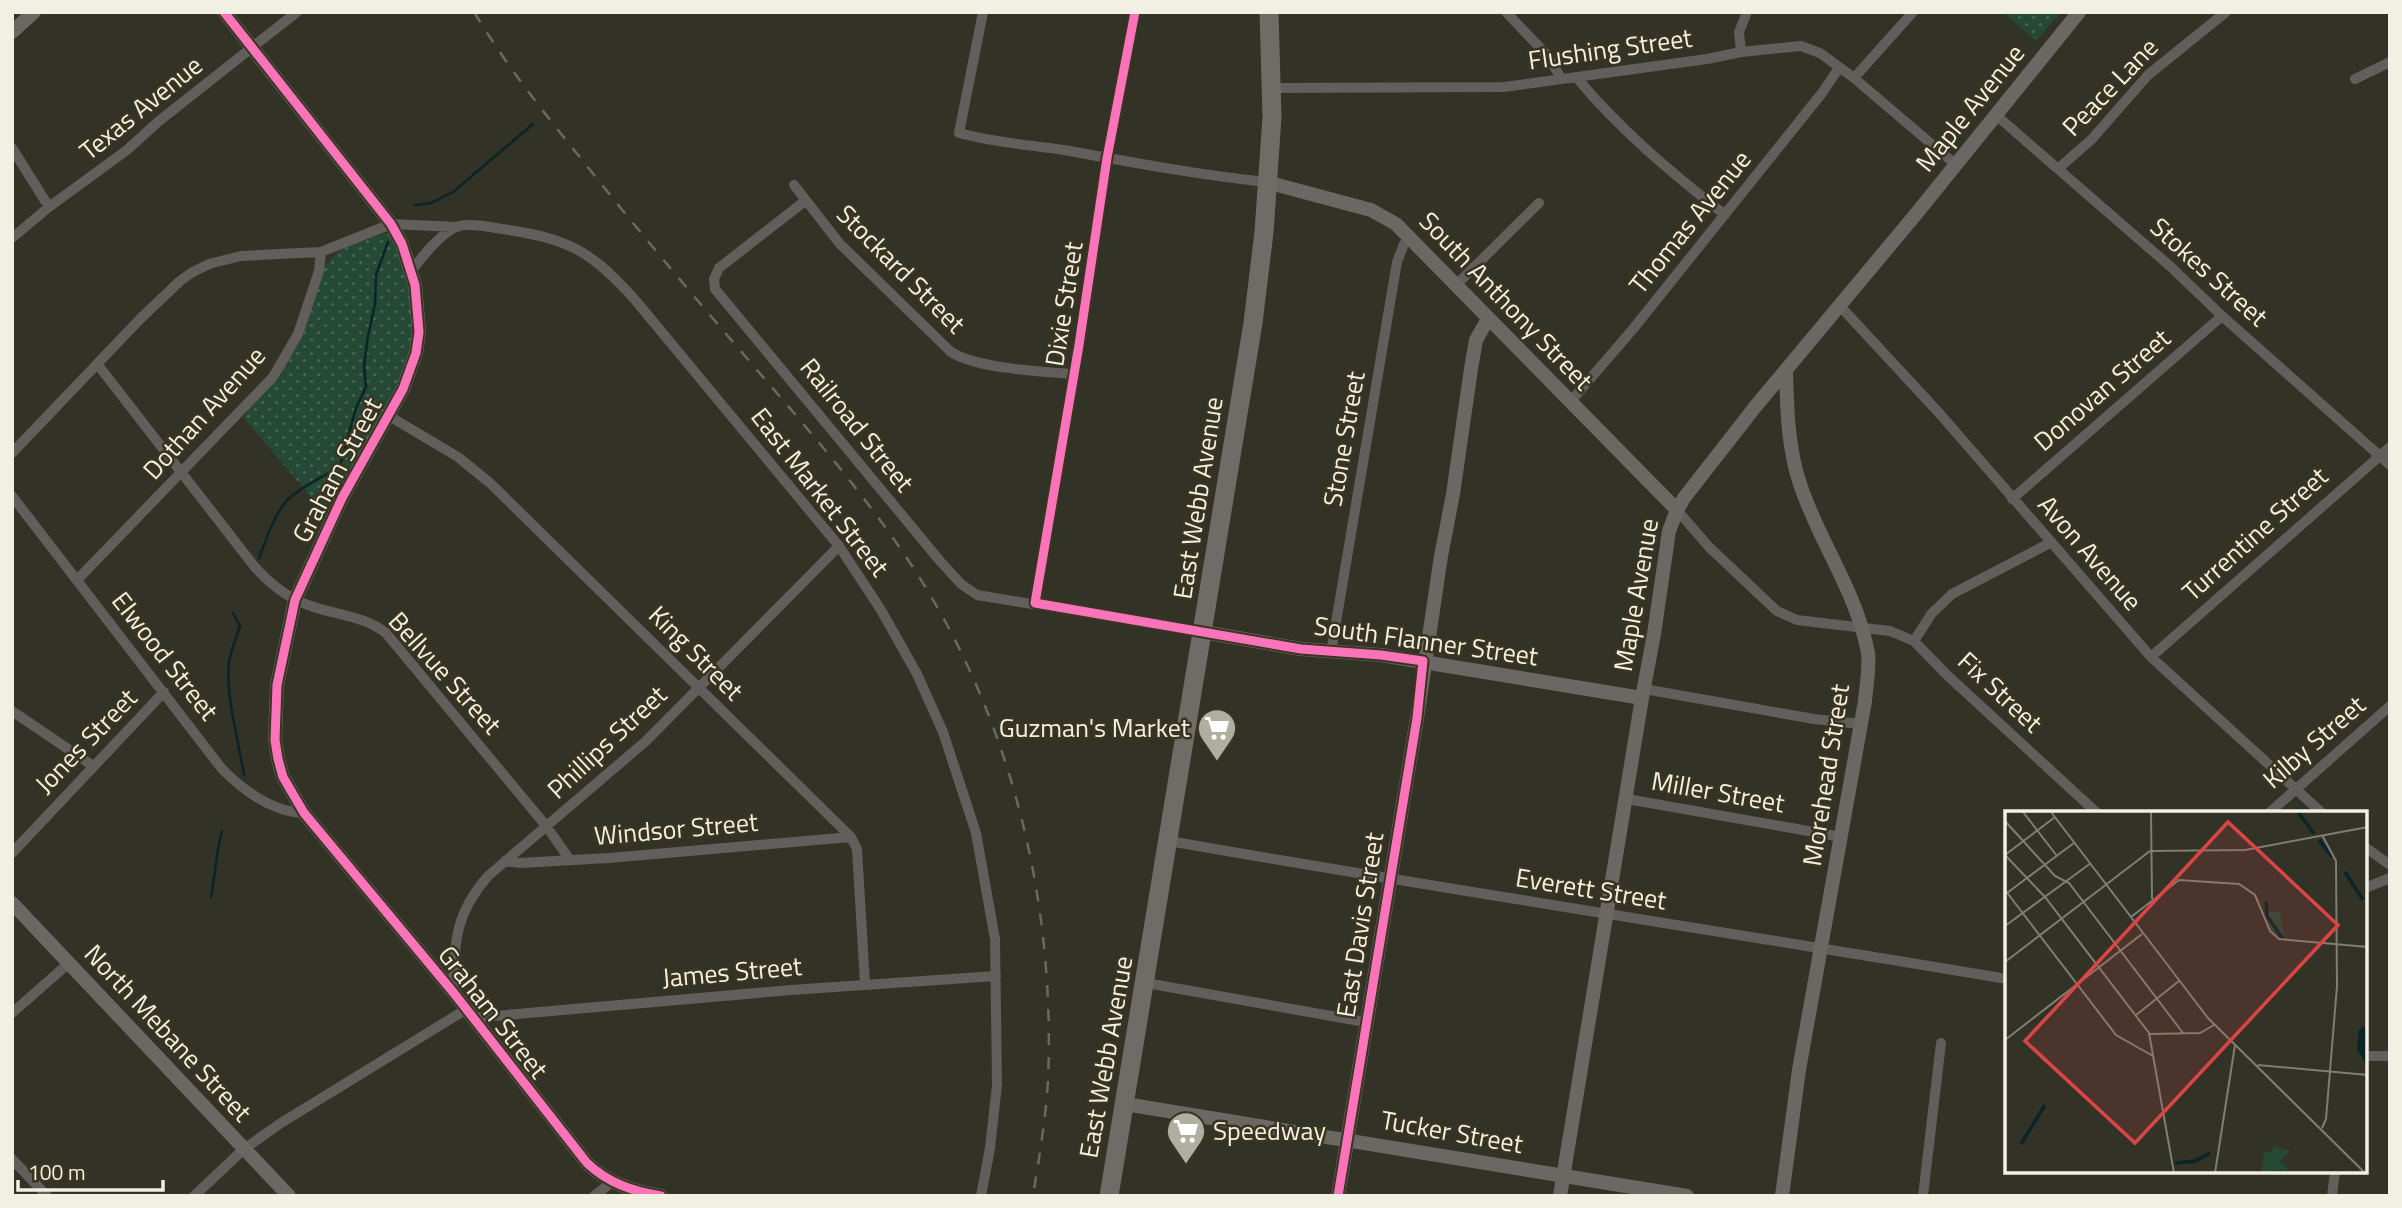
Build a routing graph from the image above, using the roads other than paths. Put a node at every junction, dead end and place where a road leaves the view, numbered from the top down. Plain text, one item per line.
1 (34, 12) edge
2 (224, 12) edge
3 (297, 12) edge
4 (983, 12) edge
5 (1135, 12) edge
6 (1269, 12) edge
7 (1506, 12) edge
8 (1747, 12) edge
9 (1913, 12) edge
10 (2080, 12) edge
11 (2226, 12) edge
12 (12, 32) edge
13 (253, 48) junction
14 (1741, 52) junction
15 (2390, 62) edge
16 (1839, 68) junction
17 (1561, 78) junction
18 (1577, 78) junction
19 (1854, 78) junction
20 (2355, 79) dead end
21 (1271, 88) junction
22 (1996, 115) junction
23 (12, 148) edge
24 (1107, 158) junction
25 (1955, 164) junction
26 (2059, 168) junction
27 (1266, 182) junction
28 (794, 185) dead end
29 (804, 201) junction
30 (1539, 203) dead end
31 (49, 207) junction
32 (1725, 215) junction
33 (391, 224) junction
34 (459, 226) junction
35 (12, 237) edge
36 (1411, 238) junction
37 (321, 252) junction
38 (412, 270) junction
39 (1456, 285) junction
40 (1840, 306) junction
41 (2222, 316) junction
42 (1488, 319) junction
43 (99, 365) junction
44 (1786, 372) junction
45 (1073, 374) junction
46 (1571, 401) junction
47 (389, 416) junction
48 (2390, 447) edge
49 (12, 453) edge
50 (2379, 455) junction
51 (2390, 465) edge
52 (183, 472) junction
53 (12, 496) edge
54 (2012, 499) junction
55 (1677, 510) junction
56 (2050, 543) junction
57 (839, 546) junction
58 (77, 580) junction
59 (295, 600) junction
60 (1035, 603) junction
61 (1861, 626) junction
62 (1203, 632) junction
63 (1914, 641) junction
64 (1331, 652) junction
65 (2151, 657) junction
66 (1423, 661) junction
67 (697, 688) junction
68 (164, 692) junction
69 (1643, 693) junction
70 (2390, 706) edge
71 (12, 711) edge
72 (1860, 724) junction
73 (93, 766) junction
74 (2297, 789) junction
75 (1627, 799) junction
76 (2095, 811) edge
77 (2271, 811) edge
78 (2320, 811) edge
79 (304, 813) junction
80 (547, 827) junction
81 (851, 837) junction
82 (1842, 837) junction
83 (1169, 841) junction
84 (2367, 849) edge
85 (12, 853) edge
86 (570, 860) junction
87 (505, 861) junction
88 (2390, 865) edge
89 (1389, 877) junction
90 (2390, 878) edge
91 (2370, 886) edge
92 (12, 903) edge
93 (1605, 915) junction
94 (1822, 948) junction
95 (69, 963) junction
96 (996, 976) junction
97 (2005, 979) edge
98 (1146, 983) junction
99 (865, 984) junction
100 (453, 992) junction
101 (12, 1013) edge
102 (469, 1014) junction
103 (1366, 1022) junction
104 (1941, 1043) dead end
105 (2367, 1056) edge
106 (2390, 1056) edge
107 (1125, 1104) junction
108 (1347, 1139) junction
109 (244, 1149) junction
110 (12, 1159) edge
111 (2335, 1173) edge
112 (1563, 1176) junction
113 (612, 1182) junction
114 (47, 1196) edge
115 (194, 1196) edge
116 (289, 1196) edge
117 (594, 1196) edge
118 (661, 1196) edge
119 (981, 1196) edge
120 (1109, 1196) edge
121 (1338, 1196) edge
122 (1560, 1196) edge
123 (1687, 1196) edge
124 (1782, 1196) edge
125 (1923, 1196) edge
126 (2332, 1196) edge

1 - 12 street
2 - 13 street, Graham Street
3 - 13 street, Texas Avenue
4 - 24 street
5 - 24 street, Dixie Street
6 - 21 highway, East Webb Avenue
7 - 17 street
8 - 14 street
9 - 19 street
10 - 22 street, Maple Avenue
11 - 26 street, Peace Lane
13 - 31 street, Texas Avenue
13 - 33 street, Graham Street
14 - 16 street, Flushing Street
14 - 18 street, Flushing Street
15 - 20 street
16 - 19 street, Flushing Street
16 - 32 street, Thomas Avenue
17 - 18 street, Flushing Street
17 - 21 street, Flushing Street
18 - 32 street
19 - 25 street, Flushing Street
21 - 27 highway, East Webb Avenue
22 - 25 street, Maple Avenue
22 - 26 street, Stokes Street
23 - 31 street
24 - 27 street
24 - 45 street, Dixie Street
25 - 40 street, Maple Avenue
26 - 41 street, Stokes Street
27 - 36 street, South Anthony Street
27 - 62 highway, East Webb Avenue
28 - 29 street, Stockard Street
29 - 45 street, Stockard Street
29 - 60 street, Railroad Street
30 - 39 street
31 - 35 street, Texas Avenue
32 - 46 street, Thomas Avenue
33 - 34 street, East Market Street
33 - 37 street
33 - 38 street, Graham Street
34 - 38 street
34 - 57 street, East Market Street
36 - 39 street, South Anthony Street
36 - 64 street, Stone Street
37 - 43 street
37 - 52 street, Dothan Avenue
38 - 47 street, Graham Street
39 - 42 street, South Anthony Street
40 - 44 street, Maple Avenue
40 - 54 street, Avon Avenue
41 - 50 street, Stokes Street
41 - 54 street, Donovan Street
42 - 46 street, South Anthony Street
42 - 66 street, East Davis Street
43 - 49 street
43 - 52 street, Bellvue Street
44 - 55 street, Maple Avenue
44 - 61 street, Morehead Street
45 - 60 street, Dixie Street
46 - 55 street, South Anthony Street
47 - 59 street, Graham Street
47 - 67 street, King Street
48 - 50 street, Turrentine Street
50 - 51 street, Stokes Street
50 - 65 street, Turrentine Street
52 - 58 street, Dothan Avenue
52 - 59 street, Bellvue Street
53 - 58 street, Elwood Street
54 - 56 street, Avon Avenue
55 - 61 street, Fix Street
55 - 69 street, Maple Avenue
56 - 63 street
56 - 65 street, Avon Avenue
57 - 67 street, Phillips Street
57 - 96 street, East Market Street
58 - 68 street, Elwood Street
59 - 79 street, Graham Street
59 - 80 street, Bellvue Street
60 - 62 street
61 - 63 street, Fix Street
61 - 72 street, Morehead Street
62 - 64 street, South Flanner Street
62 - 83 highway, East Webb Avenue
63 - 76 street, Fix Street
64 - 66 street, South Flanner Street
65 - 74 street, Avon Avenue
66 - 69 street, South Flanner Street
66 - 89 street, East Davis Street
67 - 80 street, Phillips Street
67 - 81 street, King Street
68 - 73 street, Jones Street
68 - 79 street, Elwood Street
69 - 72 street, South Flanner Street
69 - 75 street, Maple Avenue
70 - 74 street, Kilby Street
71 - 73 street
72 - 82 street, Morehead Street
73 - 85 street, Jones Street
74 - 77 street, Kilby Street
74 - 78 street, Avon Avenue
75 - 82 street, Miller Street
75 - 93 street, Maple Avenue
79 - 100 street, Graham Street
80 - 86 street, Bellvue Street
80 - 87 street, Phillips Street
81 - 86 street, Windsor Street
81 - 99 street
82 - 94 street, Morehead Street
83 - 89 street, Everett Street
83 - 98 highway, East Webb Avenue
84 - 88 street
86 - 87 street, Windsor Street
87 - 100 street, Phillips Street
89 - 93 street, Everett Street
89 - 103 street, East Davis Street
90 - 91 street
92 - 95 street, North Mebane Street
93 - 94 street, Everett Street
93 - 112 street, Maple Avenue
94 - 97 street, Everett Street
94 - 124 street, Morehead Street
95 - 101 street
95 - 109 street, North Mebane Street
96 - 99 street, James Street
96 - 119 street, East Market Street
98 - 103 street
98 - 107 highway, East Webb Avenue
99 - 102 street, James Street
100 - 102 street, Graham Street
102 - 109 street, James Street
102 - 113 street, Graham Street
103 - 108 street, East Davis Street
104 - 125 street
105 - 106 street
107 - 108 street, Tucker Street
107 - 120 highway, East Webb Avenue
108 - 112 street, Tucker Street
108 - 121 street, East Davis Street
109 - 115 street, James Street
109 - 116 street, North Mebane Street
110 - 114 street
111 - 126 street
112 - 122 street, Maple Avenue
112 - 123 street, Tucker Street
113 - 117 street
113 - 118 street

